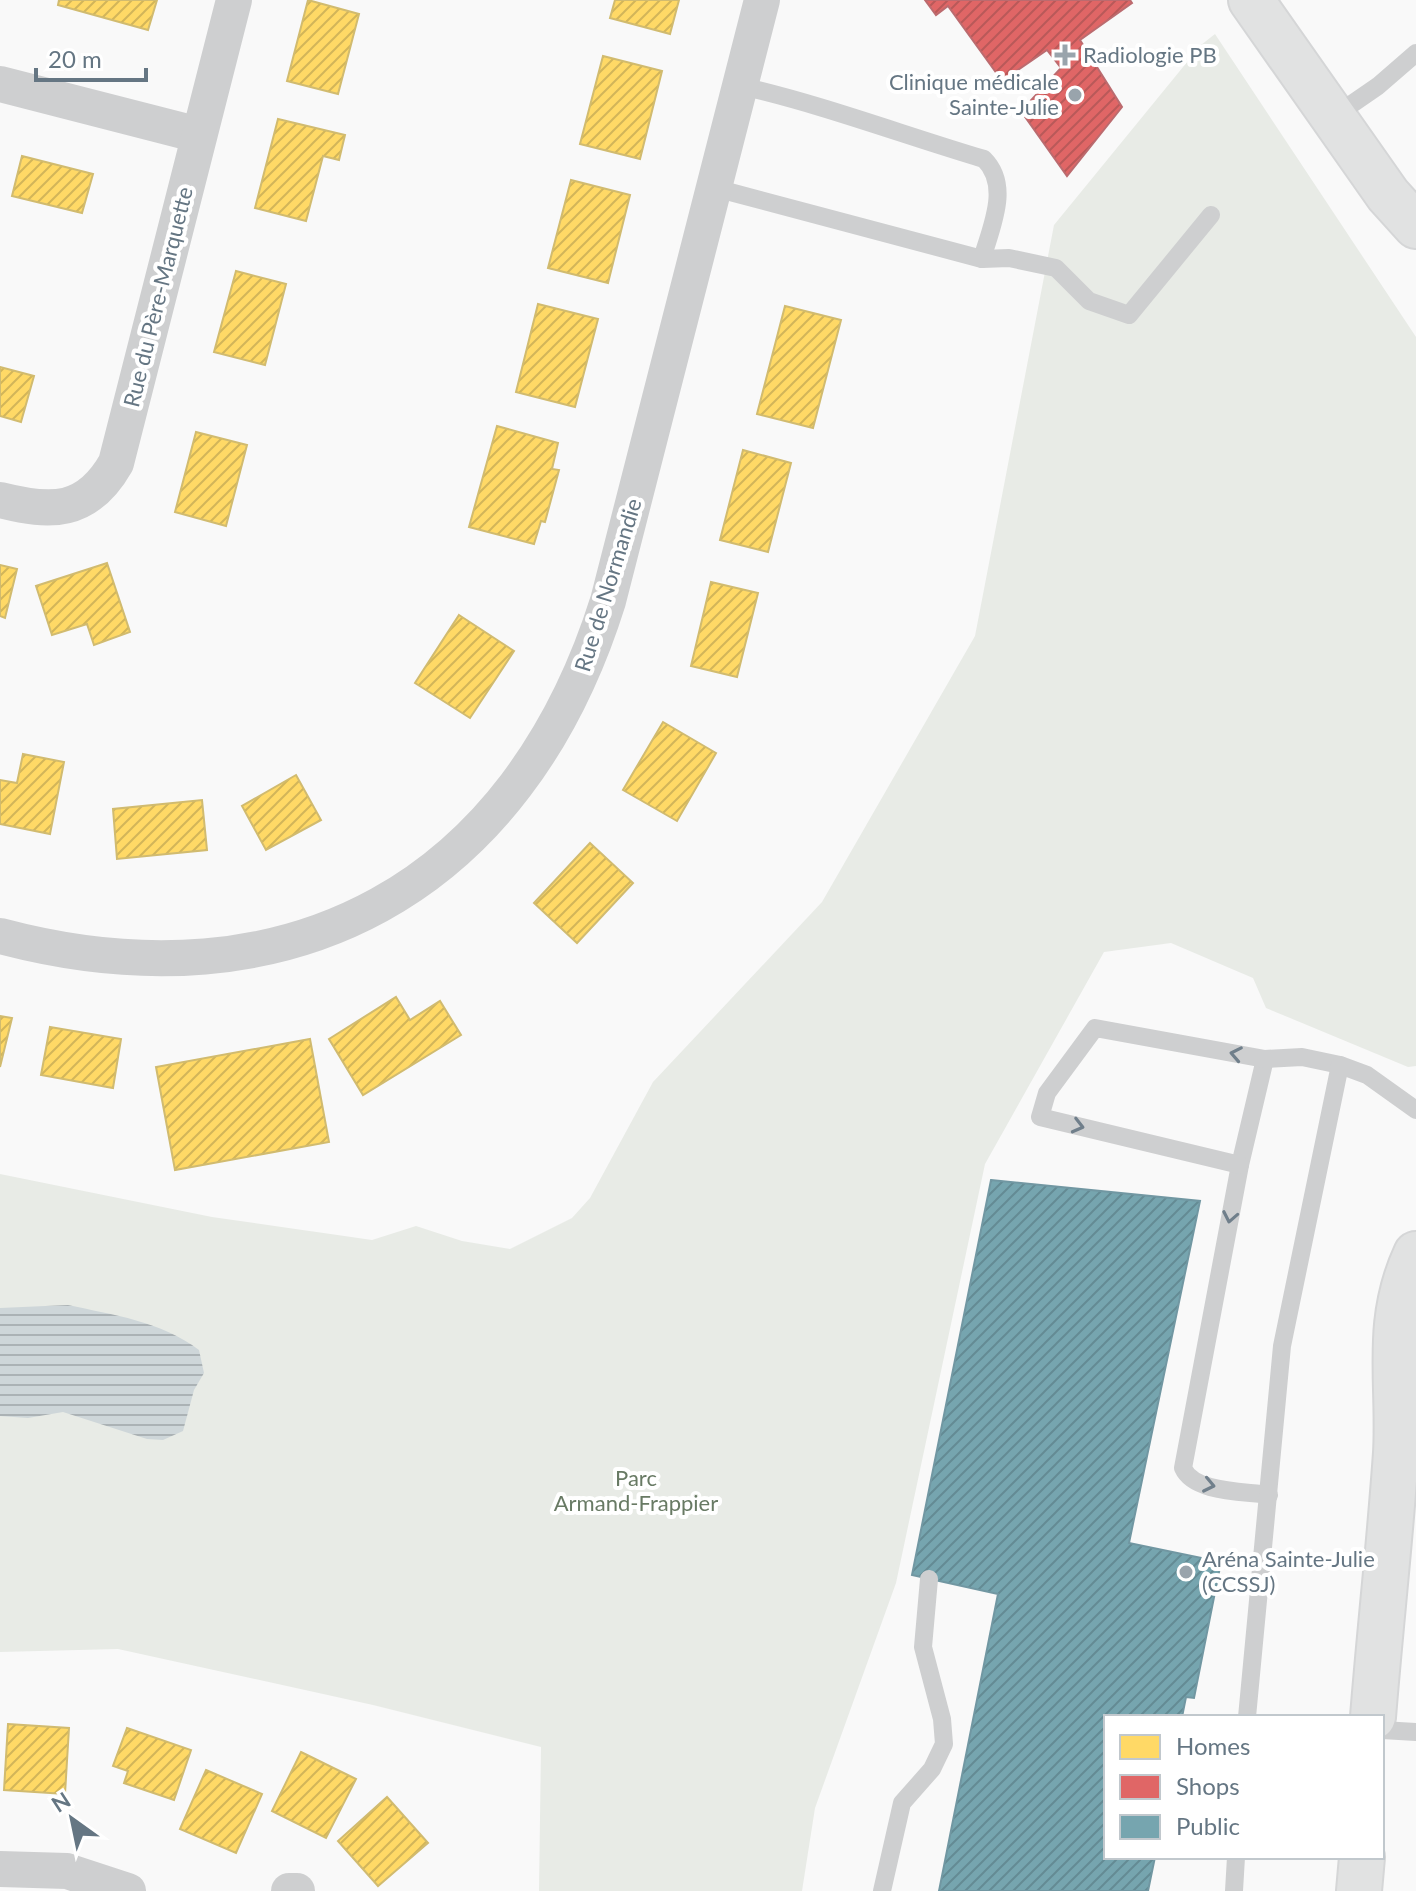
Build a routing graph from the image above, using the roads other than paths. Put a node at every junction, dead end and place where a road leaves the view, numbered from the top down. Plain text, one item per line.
1 (234, 0) edge
2 (762, 0) edge
3 (1251, 0) edge
4 (1416, 53) edge
5 (0, 84) edge
6 (741, 86) junction
7 (1333, 117) junction
8 (199, 135) junction
9 (715, 188) junction
10 (1402, 211) edge
11 (1211, 215) dead end
12 (1416, 253) edge
13 (982, 259) junction
14 (0, 500) edge
15 (0, 936) edge
16 (1265, 1059) junction
17 (1340, 1065) junction
18 (1416, 1110) edge
19 (1240, 1165) junction
20 (1416, 1254) edge
21 (1409, 1387) edge
22 (1269, 1495) junction
23 (929, 1579) dead end
24 (1247, 1715) edge
25 (1373, 1715) edge
26 (1384, 1730) edge
27 (1416, 1732) edge
28 (1236, 1859) edge
29 (1362, 1859) edge
30 (0, 1869) edge
31 (128, 1891) edge
32 (289, 1891) edge
33 (297, 1891) edge
34 (882, 1891) edge
35 (1234, 1891) edge
36 (1359, 1891) edge

1 - 8 street, Rue du Père-Marquette
2 - 6 street, Rue de Normandie
3 - 7 street
4 - 7 lane
5 - 8 street
6 - 9 street, Rue de Normandie
6 - 13 lane
7 - 10 street
8 - 14 street, Rue du Père-Marquette
9 - 13 lane
9 - 15 street, Rue de Normandie
10 - 12 street
11 - 13 lane
16 - 17 lane
16 - 19 lane
16 -> 19 lane
17 - 18 lane
17 - 22 lane
19 -> 22 lane
20 - 21 street
21 - 25 street
22 - 24 lane
23 - 34 lane
26 - 27 lane
28 - 35 lane
29 - 36 street
30 - 31 street
32 - 33 street

